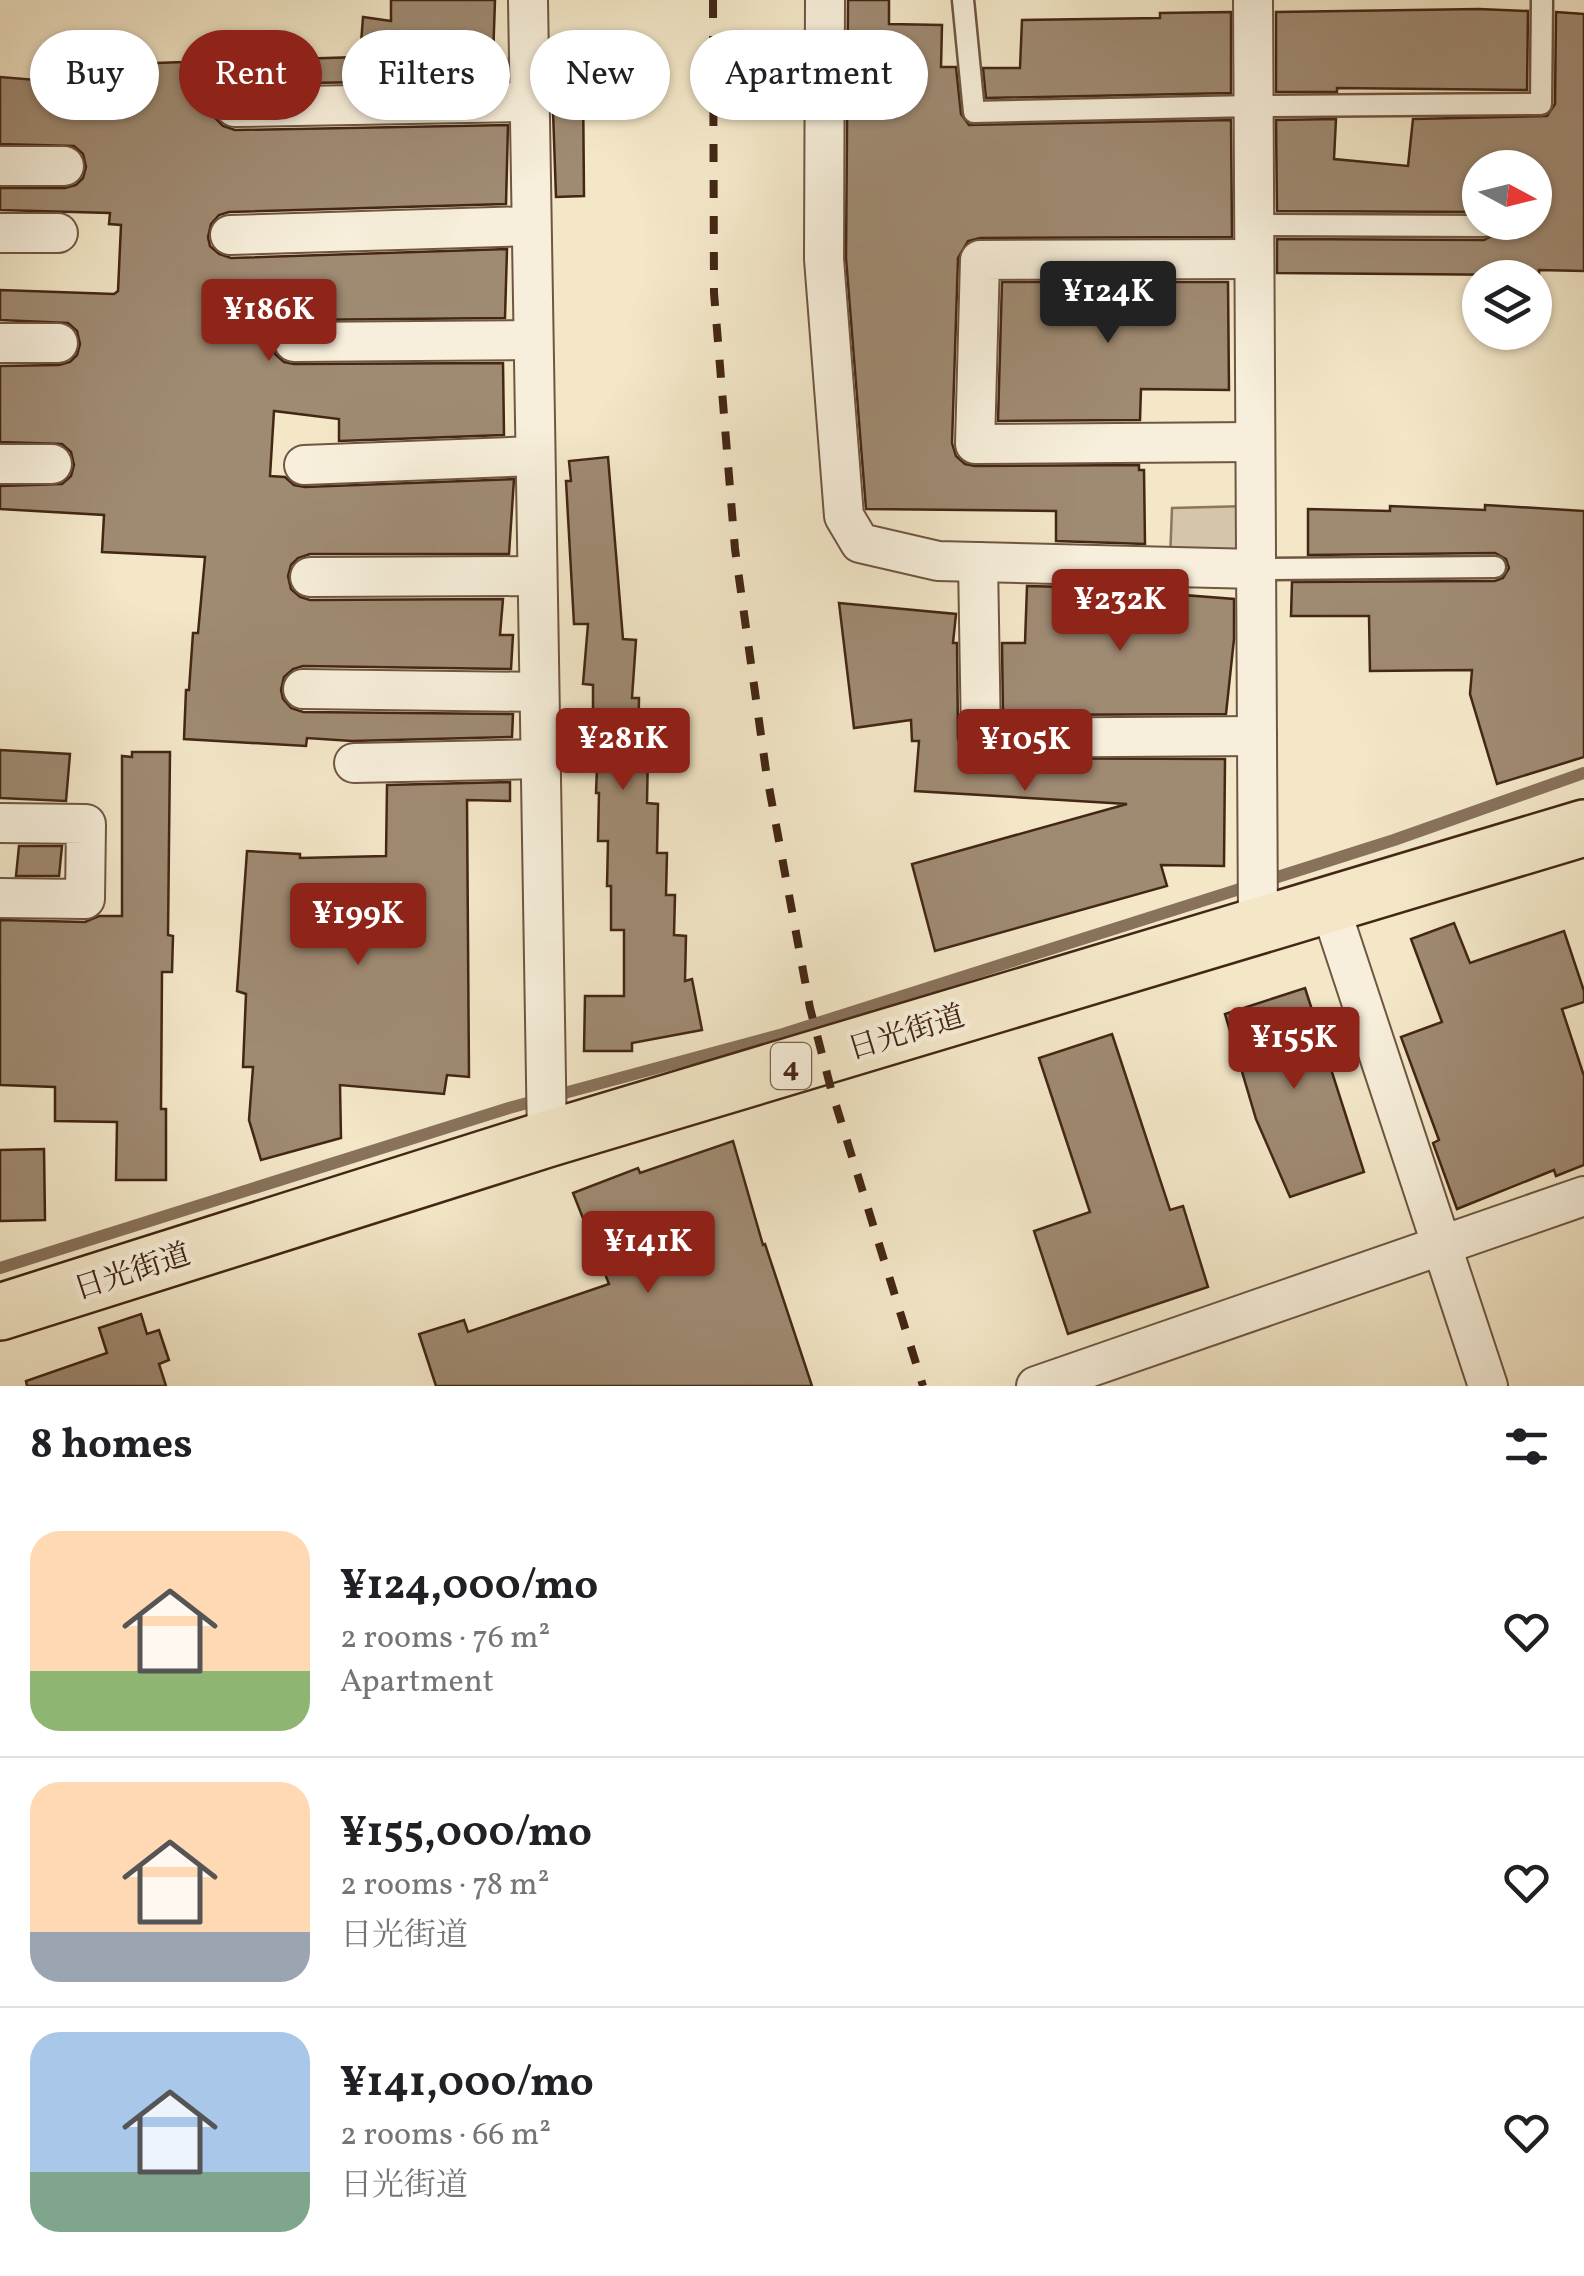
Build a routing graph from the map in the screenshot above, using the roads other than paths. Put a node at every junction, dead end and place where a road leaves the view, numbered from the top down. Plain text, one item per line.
1 (528, 0) edge
2 (825, 0) edge
3 (963, 0) edge
4 (1253, 0) edge
5 (1542, 0) edge
6 (528, 102) junction
7 (322, 106) edge
8 (1253, 106) junction
9 (0, 166) edge
10 (64, 166) dead end
11 (530, 226) junction
12 (1462, 228) edge
13 (0, 232) edge
14 (58, 233) dead end
15 (230, 235) dead end
16 (1254, 242) junction
17 (533, 340) junction
18 (294, 342) dead end
19 (0, 343) edge
20 (58, 343) dead end
21 (1255, 442) junction
22 (534, 456) junction
23 (0, 464) edge
24 (52, 464) dead end
25 (304, 464) dead end
26 (978, 562) junction
27 (1494, 567) dead end
28 (1256, 569) junction
29 (537, 576) junction
30 (310, 577) dead end
31 (303, 690) dead end
32 (539, 692) junction
33 (1257, 736) junction
34 (540, 759) junction
35 (354, 762) dead end
36 (0, 822) edge
37 (1584, 828) edge
38 (0, 898) edge
39 (1330, 904) junction
40 (1258, 926) junction
41 (547, 1139) junction
42 (1584, 1196) edge
43 (1442, 1245) junction
44 (0, 1312) edge
45 (1036, 1386) edge
46 (1488, 1386) edge

1 - 6 street
2 - 26 street
3 - 8 lane
4 - 8 street
5 - 8 lane
6 - 7 street
6 - 11 street
8 - 16 street
9 - 10 street
11 - 15 street
11 - 17 street
12 - 16 lane
13 - 14 street
16 - 21 street
16 - 21 street
17 - 18 street
17 - 22 street
19 - 20 street
21 - 28 street
22 - 25 street
22 - 29 street
23 - 24 street
26 - 28 street
26 - 33 street
27 - 28 lane
28 - 33 street
29 - 30 street
29 - 32 street
31 - 32 street
32 - 34 street
33 - 40 street
34 - 35 street
34 - 41 street
36 - 38 street
37 - 39 highway, 日光街道 / 4
39 - 40 highway, 日光街道 / 4
39 - 43 street
40 - 41 highway, 日光街道 / 4
41 - 44 highway, 日光街道 / 4
42 - 43 street
43 - 45 street
43 - 46 street

